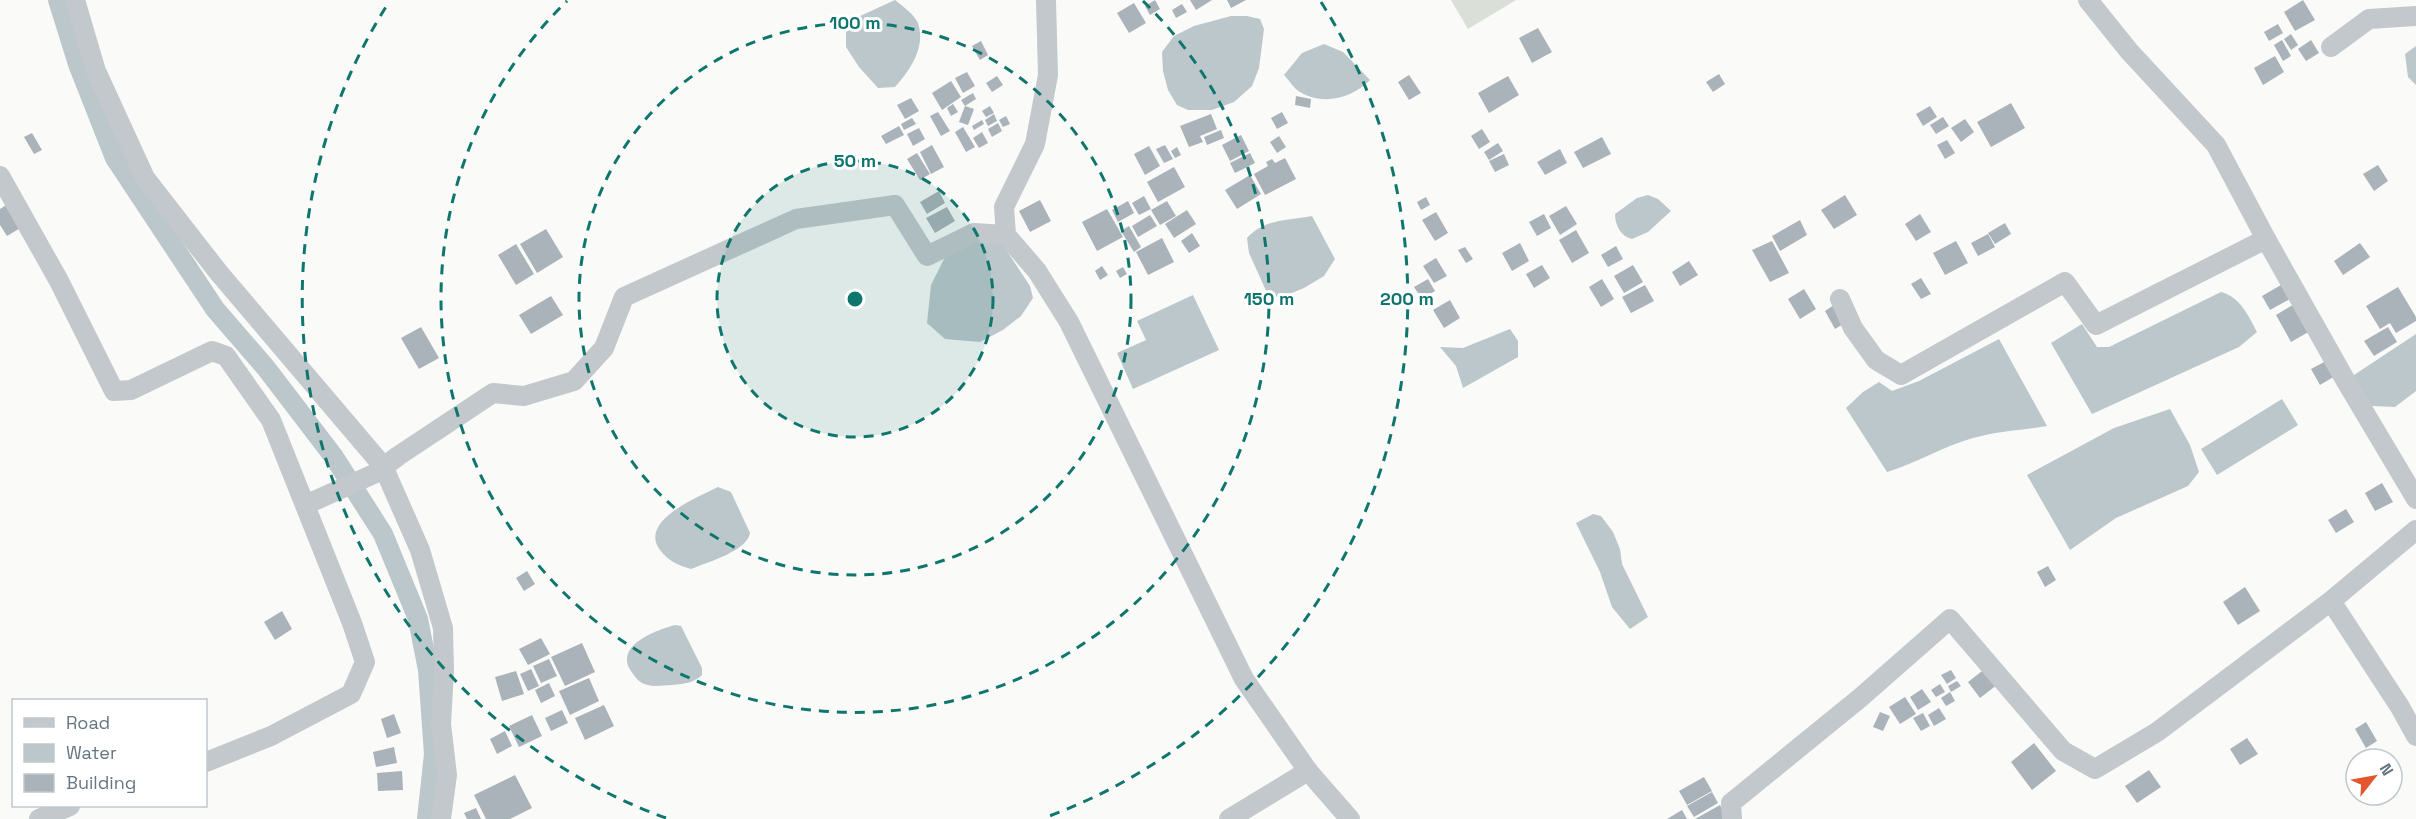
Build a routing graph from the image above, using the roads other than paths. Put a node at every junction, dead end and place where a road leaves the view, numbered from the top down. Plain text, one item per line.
1 (75, 0) edge
2 (1046, 0) edge
3 (2088, 0) edge
4 (2416, 16) edge
5 (2331, 47) dead end
6 (0, 176) edge
7 (1006, 235) junction
8 (2266, 239) junction
9 (1840, 299) dead end
10 (380, 470) junction
11 (2416, 499) edge
12 (305, 506) junction
13 (2416, 530) edge
14 (2331, 601) junction
15 (2416, 736) edge
16 (207, 762) edge
17 (1308, 771) junction
18 (68, 807) edge
19 (39, 819) edge
20 (441, 819) edge
21 (1229, 819) edge
22 (1350, 819) edge
23 (1732, 819) edge

1 - 10 street
2 - 7 street
3 - 8 street
4 - 5 street
6 - 12 street
7 - 10 street
7 - 17 street
8 - 9 street
8 - 11 street
10 - 12 street
10 - 20 street
12 - 16 street
13 - 14 street
14 - 15 street
14 - 23 street
17 - 21 street
17 - 22 street
18 - 19 street

